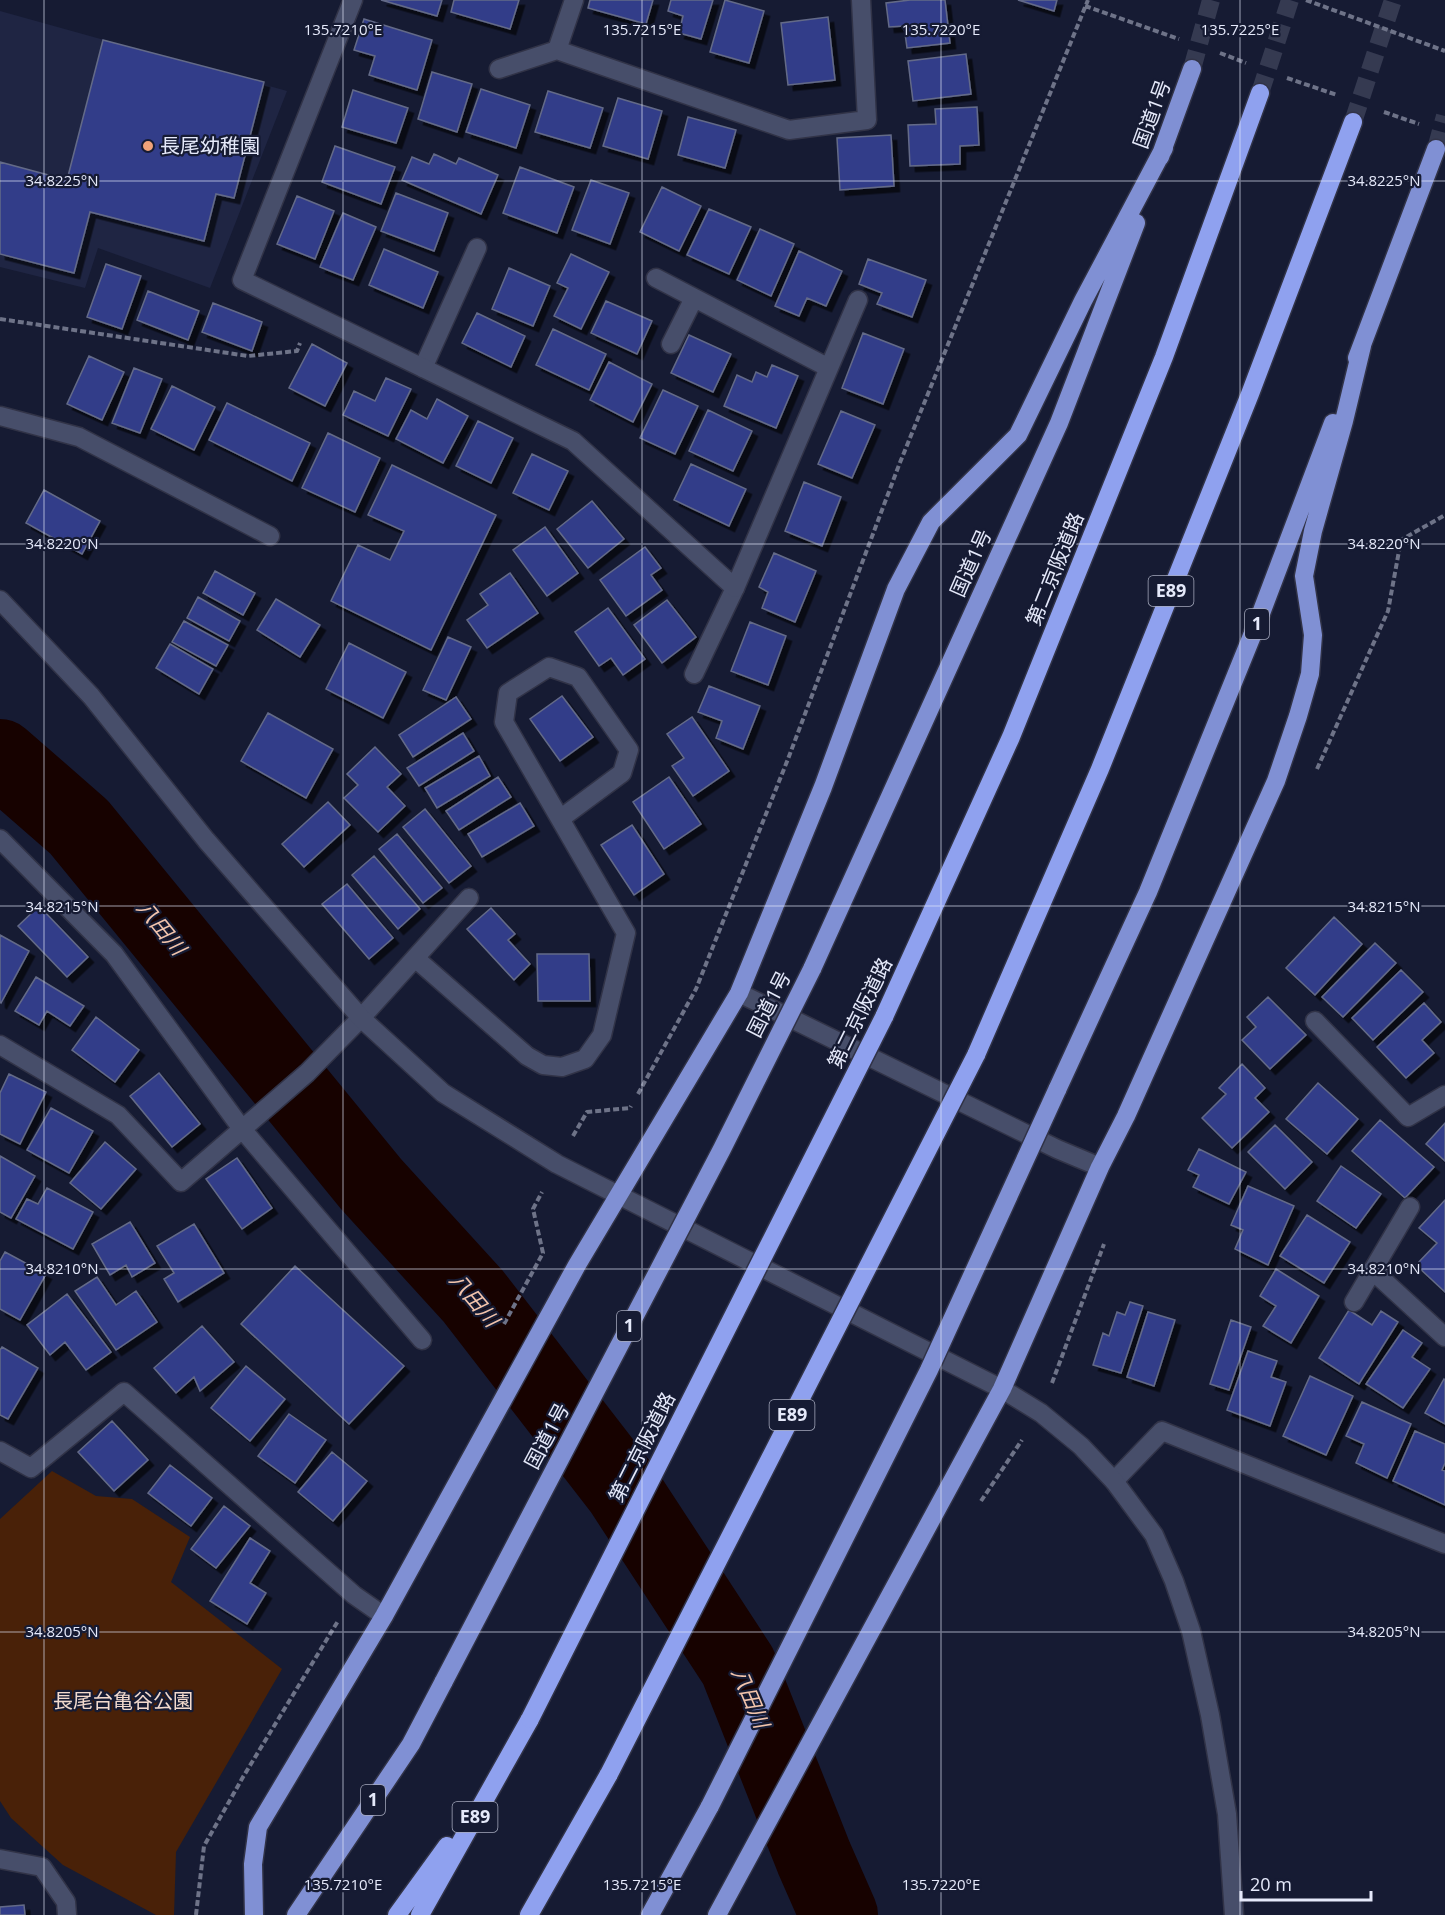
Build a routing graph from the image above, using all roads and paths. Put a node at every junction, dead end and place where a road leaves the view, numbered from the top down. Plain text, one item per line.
1 (353, 0) edge
2 (574, 0) edge
3 (861, 0) edge
4 (1088, 0) edge
5 (1306, 0) edge
6 (557, 51) junction
7 (1445, 51) edge
8 (499, 69) dead end
9 (1192, 69) tunnel mouth
10 (1260, 93) tunnel mouth
11 (1353, 122) tunnel mouth
12 (1164, 148) junction
13 (1436, 149) tunnel mouth
14 (477, 249) dead end
15 (656, 278) dead end
16 (694, 298) junction
17 (858, 300) dead end
18 (309, 314) junction
19 (0, 319) edge
20 (671, 344) dead end
21 (1362, 346) junction
22 (423, 368) junction
23 (830, 368) junction
24 (0, 416) edge
25 (270, 536) dead end
26 (735, 588) junction
27 (0, 600) edge
28 (694, 674) dead end
29 (560, 819) junction
30 (0, 839) edge
31 (469, 898) dead end
32 (415, 958) junction
33 (739, 993) junction
34 (361, 1018) junction
35 (1315, 1021) dead end
36 (1, 1050) edge
37 (1445, 1095) edge
38 (242, 1129) junction
39 (557, 1164) junction
40 (1100, 1167) junction
41 (618, 1196) junction
42 (1410, 1207) dead end
43 (1372, 1270) junction
44 (1354, 1302) dead end
45 (504, 1325) dead end
46 (1445, 1337) edge
47 (422, 1340) dead end
48 (1002, 1389) junction
49 (0, 1450) edge
50 (1114, 1481) junction
51 (1445, 1544) edge
52 (354, 1595) junction
53 (384, 1616) junction
54 (498, 1777) junction
55 (578, 1830) junction
56 (0, 1859) edge
57 (67, 1915) edge
58 (196, 1915) edge
59 (254, 1915) edge
60 (296, 1915) edge
61 (397, 1915) edge
62 (420, 1915) edge
63 (529, 1915) edge
64 (536, 1915) edge
65 (650, 1915) edge
66 (717, 1915) edge
67 (1234, 1915) edge

1 - 18 street
2 - 6 street
3 - 6 street
4 - 39 path
5 - 7 path
6 - 8 street
9 - 12 highway, 国道1号 / 1
10 - 54 highway, 第二京阪道路 / E89, bridge
11 - 55 highway, E89, bridge
12 - 33 highway
12 - 60 highway, 国道1号 / 1, bridge
13 - 21 highway, 1
14 - 22 street
15 - 16 street
16 - 20 street
16 - 23 street
17 - 23 street
18 - 19 path
18 - 22 street
21 - 40 highway
21 - 65 highway, 1, bridge
22 - 26 street
23 - 26 street
24 - 25 street
26 - 28 street
27 - 34 street
29 - 29 street
29 - 32 street
30 - 38 street
31 - 32 street
32 - 34 street
33 - 40 street
33 - 41 highway
34 - 38 street
34 - 39 street
35 - 37 street
36 - 38 street
38 - 47 street
39 - 41 street
39 - 45 path
40 - 48 highway
41 - 48 street
41 - 53 highway
42 - 43 street
43 - 44 street
43 - 46 street
48 - 50 street
48 - 66 highway
49 - 52 street
50 - 51 street
50 - 67 street
52 - 53 street
52 - 58 path
53 - 59 highway
54 - 61 highway
54 - 62 highway, 第二京阪道路 / E89
55 - 63 highway, E89
55 - 64 highway
56 - 57 street

